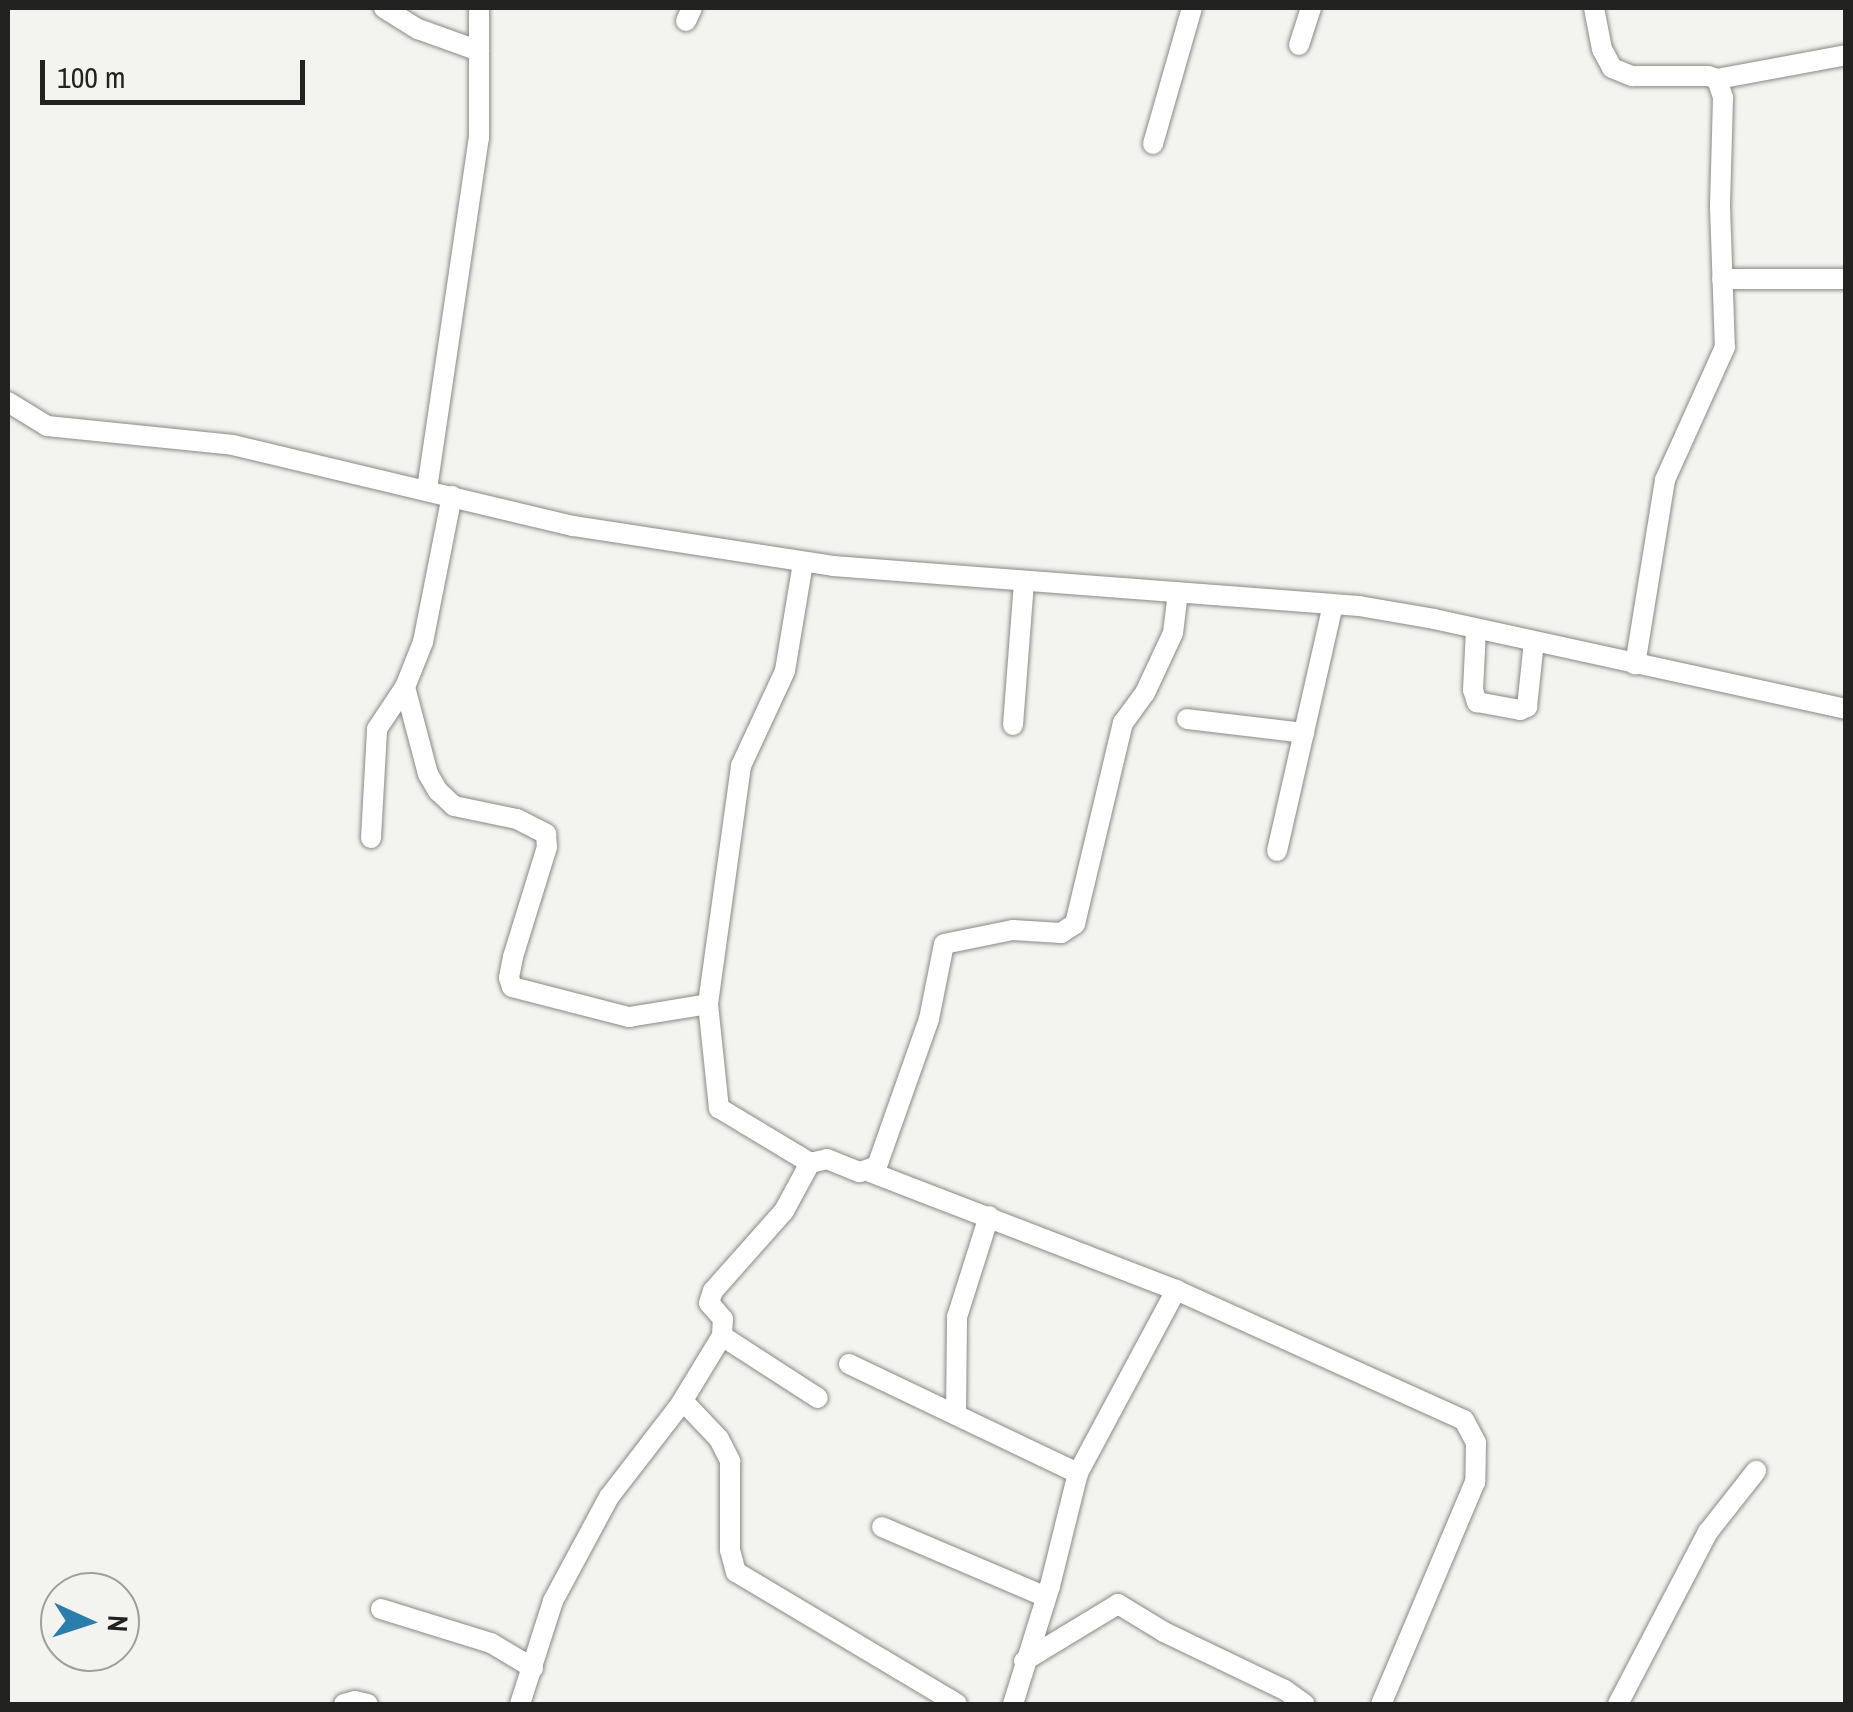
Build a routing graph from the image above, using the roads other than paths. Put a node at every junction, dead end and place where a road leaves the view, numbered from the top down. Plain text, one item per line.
1 (384, 8) edge
2 (479, 8) edge
3 (1192, 8) edge
4 (1311, 8) edge
5 (1594, 8) edge
6 (1300, 45) dead end
7 (479, 51) junction
8 (1846, 56) edge
9 (1716, 79) junction
10 (1153, 144) dead end
11 (1722, 279) junction
12 (1846, 279) edge
13 (8, 402) edge
14 (427, 489) junction
15 (452, 496) junction
16 (804, 563) junction
17 (1024, 581) junction
18 (1178, 592) junction
19 (1333, 604) junction
20 (1476, 629) junction
21 (1534, 642) junction
22 (1635, 665) junction
23 (405, 687) junction
24 (1846, 709) edge
25 (1188, 719) dead end
26 (1013, 725) dead end
27 (1304, 733) junction
28 (371, 838) dead end
29 (1277, 850) dead end
30 (708, 1004) junction
31 (810, 1163) junction
32 (870, 1172) junction
33 (989, 1216) junction
34 (1176, 1290) junction
35 (722, 1336) junction
36 (849, 1364) dead end
37 (818, 1398) dead end
38 (682, 1400) junction
39 (956, 1415) junction
40 (1756, 1471) dead end
41 (1078, 1473) junction
42 (882, 1527) dead end
43 (1046, 1597) junction
44 (382, 1609) dead end
45 (1024, 1661) junction
46 (533, 1668) junction
47 (344, 1704) edge
48 (368, 1704) edge
49 (520, 1704) edge
50 (957, 1704) edge
51 (1013, 1704) edge
52 (1304, 1704) edge
53 (1381, 1704) edge
54 (1618, 1704) edge

1 - 7 street
2 - 7 street
3 - 10 street
4 - 6 street
5 - 9 street
7 - 14 street
8 - 9 street
9 - 11 street
11 - 12 street
11 - 22 street
13 - 14 street
14 - 15 street
15 - 16 street
15 - 23 street
16 - 17 street
16 - 30 street
17 - 18 street
17 - 26 street
18 - 19 street
18 - 32 street
19 - 20 street
19 - 27 street
20 - 21 street
20 - 21 street
21 - 22 street
22 - 24 street
23 - 28 street
23 - 30 street
25 - 27 street
27 - 29 street
30 - 31 street
31 - 32 street
31 - 35 street
32 - 33 street
33 - 34 street
33 - 39 street
34 - 41 street
34 - 53 street
35 - 37 street
35 - 38 street
36 - 39 street
38 - 46 street
38 - 50 street
39 - 41 street
40 - 54 street
41 - 43 street
42 - 43 street
43 - 45 street
44 - 46 street
45 - 51 street
45 - 52 street
46 - 49 street
47 - 48 street

